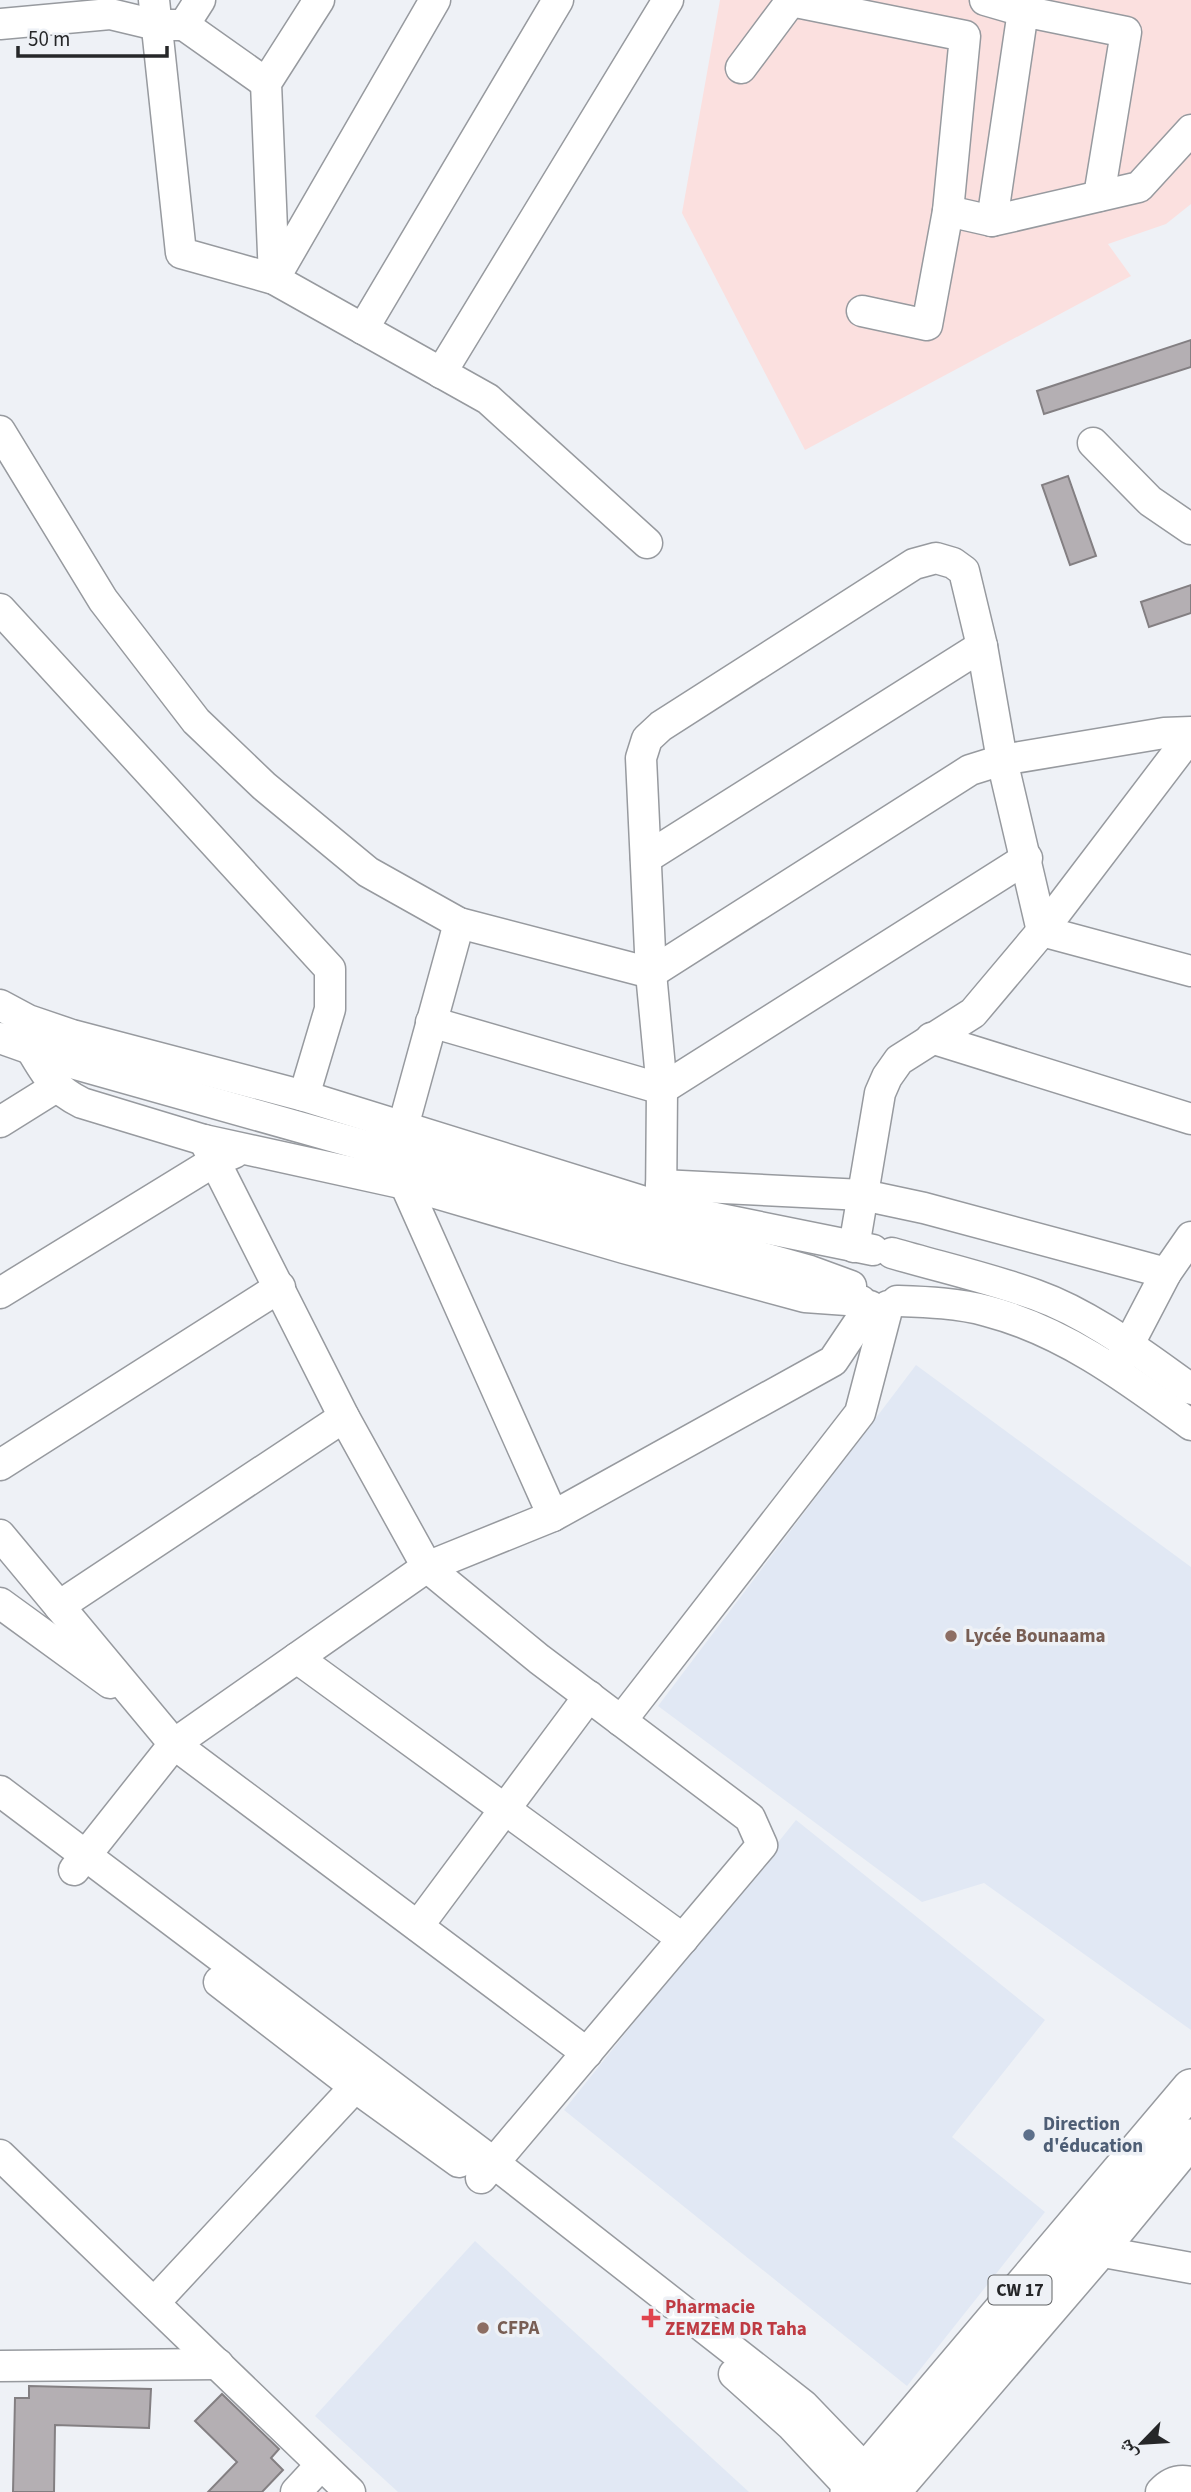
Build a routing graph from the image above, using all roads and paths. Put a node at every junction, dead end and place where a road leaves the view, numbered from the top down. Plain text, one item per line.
1 (319, 0) edge
2 (435, 0) edge
3 (558, 0) edge
4 (668, 0) edge
5 (985, 0) edge
6 (847, 6) edge
7 (1025, 6) edge
8 (173, 12) edge
9 (0, 24) edge
10 (741, 68) dead end
11 (265, 83) junction
12 (1191, 130) edge
13 (1099, 196) junction
14 (948, 211) junction
15 (992, 221) junction
16 (274, 279) junction
17 (862, 311) dead end
18 (363, 329) junction
19 (441, 373) junction
20 (0, 431) edge
21 (1093, 443) dead end
22 (1191, 529) edge
23 (647, 543) dead end
24 (0, 609) edge
25 (982, 646) junction
26 (1191, 733) edge
27 (1002, 760) junction
28 (646, 858) junction
29 (1027, 858) junction
30 (459, 923) junction
31 (1042, 932) junction
32 (1191, 971) edge
33 (651, 973) junction
34 (0, 1004) edge
35 (431, 1022) junction
36 (0, 1038) edge
37 (931, 1038) junction
38 (31, 1049) junction
39 (56, 1087) junction
40 (662, 1089) junction
41 (304, 1096) junction
42 (1191, 1119) edge
43 (0, 1122) edge
44 (402, 1125) junction
45 (210, 1151) junction
46 (396, 1156) junction
47 (405, 1184) junction
48 (863, 1195) junction
49 (658, 1207) junction
50 (1191, 1237) edge
51 (873, 1250) junction
52 (1166, 1273) junction
53 (280, 1287) junction
54 (0, 1293) edge
55 (873, 1300) junction
56 (1122, 1358) junction
57 (1191, 1389) edge
58 (344, 1417) junction
59 (1191, 1425) edge
60 (0, 1465) edge
61 (553, 1516) junction
62 (0, 1535) edge
63 (427, 1567) junction
64 (0, 1603) edge
65 (59, 1606) junction
66 (297, 1658) junction
67 (589, 1696) junction
68 (146, 1710) junction
69 (621, 1721) junction
70 (174, 1744) junction
71 (0, 1791) edge
72 (505, 1809) junction
73 (0, 1813) edge
74 (80, 1863) junction
75 (418, 1926) junction
76 (683, 1939) junction
77 (587, 2053) junction
78 (355, 2087) junction
79 (1191, 2088) edge
80 (1191, 2138) edge
81 (0, 2155) edge
82 (488, 2171) junction
83 (1098, 2250) junction
84 (1191, 2268) edge
85 (154, 2303) junction
86 (218, 2364) junction
87 (0, 2366) edge
88 (321, 2465) junction
89 (1191, 2482) edge
90 (867, 2488) edge
91 (296, 2492) edge
92 (350, 2492) edge
93 (1161, 2492) edge

1 - 11 street
2 - 16 street
3 - 18 street
4 - 19 street
5 - 7 street
6 - 10 street
6 - 14 street
7 - 13 street
7 - 15 street
8 - 9 street
8 - 11 street
8 - 16 street
11 - 16 street
12 - 13 street
13 - 15 street
14 - 15 street
14 - 17 street
16 - 18 street
18 - 19 street
19 - 23 street
20 - 30 street
21 - 22 street
24 - 41 street
25 - 27 street
25 - 28 street
25 - 28 street
26 - 27 street
26 - 31 street
27 - 29 street
27 - 33 street
28 - 33 street
29 - 31 street
29 - 40 street
30 - 33 street
30 - 35 street
31 - 32 street
31 - 37 street
33 - 40 street
34 - 41 street
35 - 40 street
35 - 44 street
36 - 38 street
37 - 42 street
37 - 48 street
38 - 39 street
38 - 46 street
39 - 43 street
39 - 45 street
40 - 49 street
41 - 44 street
44 - 46 street
44 - 49 street
45 - 47 street
45 - 53 street
45 - 54 street
46 - 49 street
47 - 55 street
47 - 61 street
48 - 49 street
48 - 51 street
48 - 52 street
49 - 51 street
49 - 55 street
50 - 52 street
51 - 55 street
51 - 55 street
51 - 56 street
52 - 56 street
53 - 58 street
53 - 60 street
55 - 56 street
55 - 61 street
55 - 69 street
56 - 57 street
56 - 59 street
58 - 63 street
58 - 65 street
61 - 63 street
62 - 65 street
63 - 66 street
63 - 67 street
64 - 68 street
65 - 68 street
66 - 70 street
66 - 72 street
67 - 69 street
67 - 72 street
68 - 70 street
69 - 76 street
70 - 74 street
70 - 75 street
71 - 74 street
72 - 75 street
72 - 76 street
73 - 74 street
74 - 78 street
74 - 82 street
75 - 77 street
76 - 77 street
77 - 82 street
78 - 82 street
78 - 85 street
79 - 90 main road, CW 17
80 - 83 main road, CW 17
81 - 85 street
82 - 90 street
83 - 84 street
83 - 90 main road, CW 17
85 - 86 street
86 - 87 street
86 - 88 street
88 - 91 street
88 - 92 street
89 - 93 street

